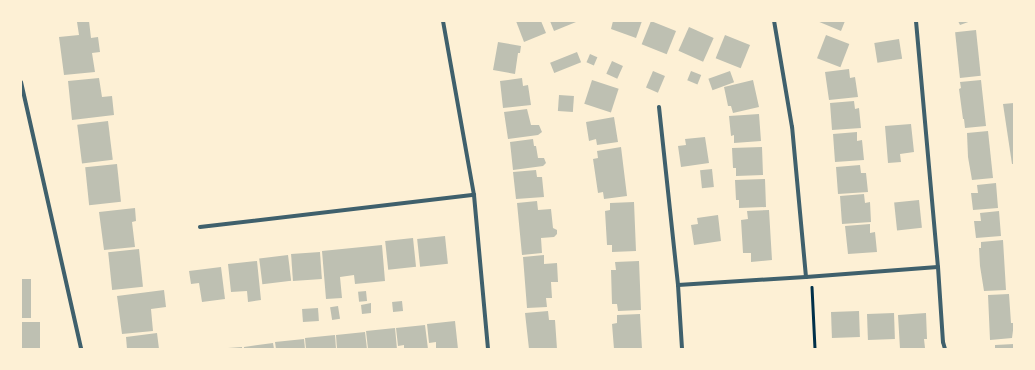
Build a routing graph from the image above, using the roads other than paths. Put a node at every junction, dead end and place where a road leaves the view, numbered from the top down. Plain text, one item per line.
1 (443, 21) edge
2 (774, 21) edge
3 (916, 21) edge
4 (21, 82) edge
5 (659, 107) dead end
6 (474, 196) junction
7 (200, 227) dead end
8 (938, 268) junction
9 (806, 277) junction
10 (678, 285) junction
11 (81, 349) edge
12 (488, 349) edge
13 (682, 349) edge
14 (945, 349) edge

1 - 6 street
2 - 9 street
3 - 8 street
4 - 11 street
5 - 10 street
6 - 7 street
6 - 12 street
8 - 9 street
8 - 14 street
9 - 10 street
10 - 13 street

